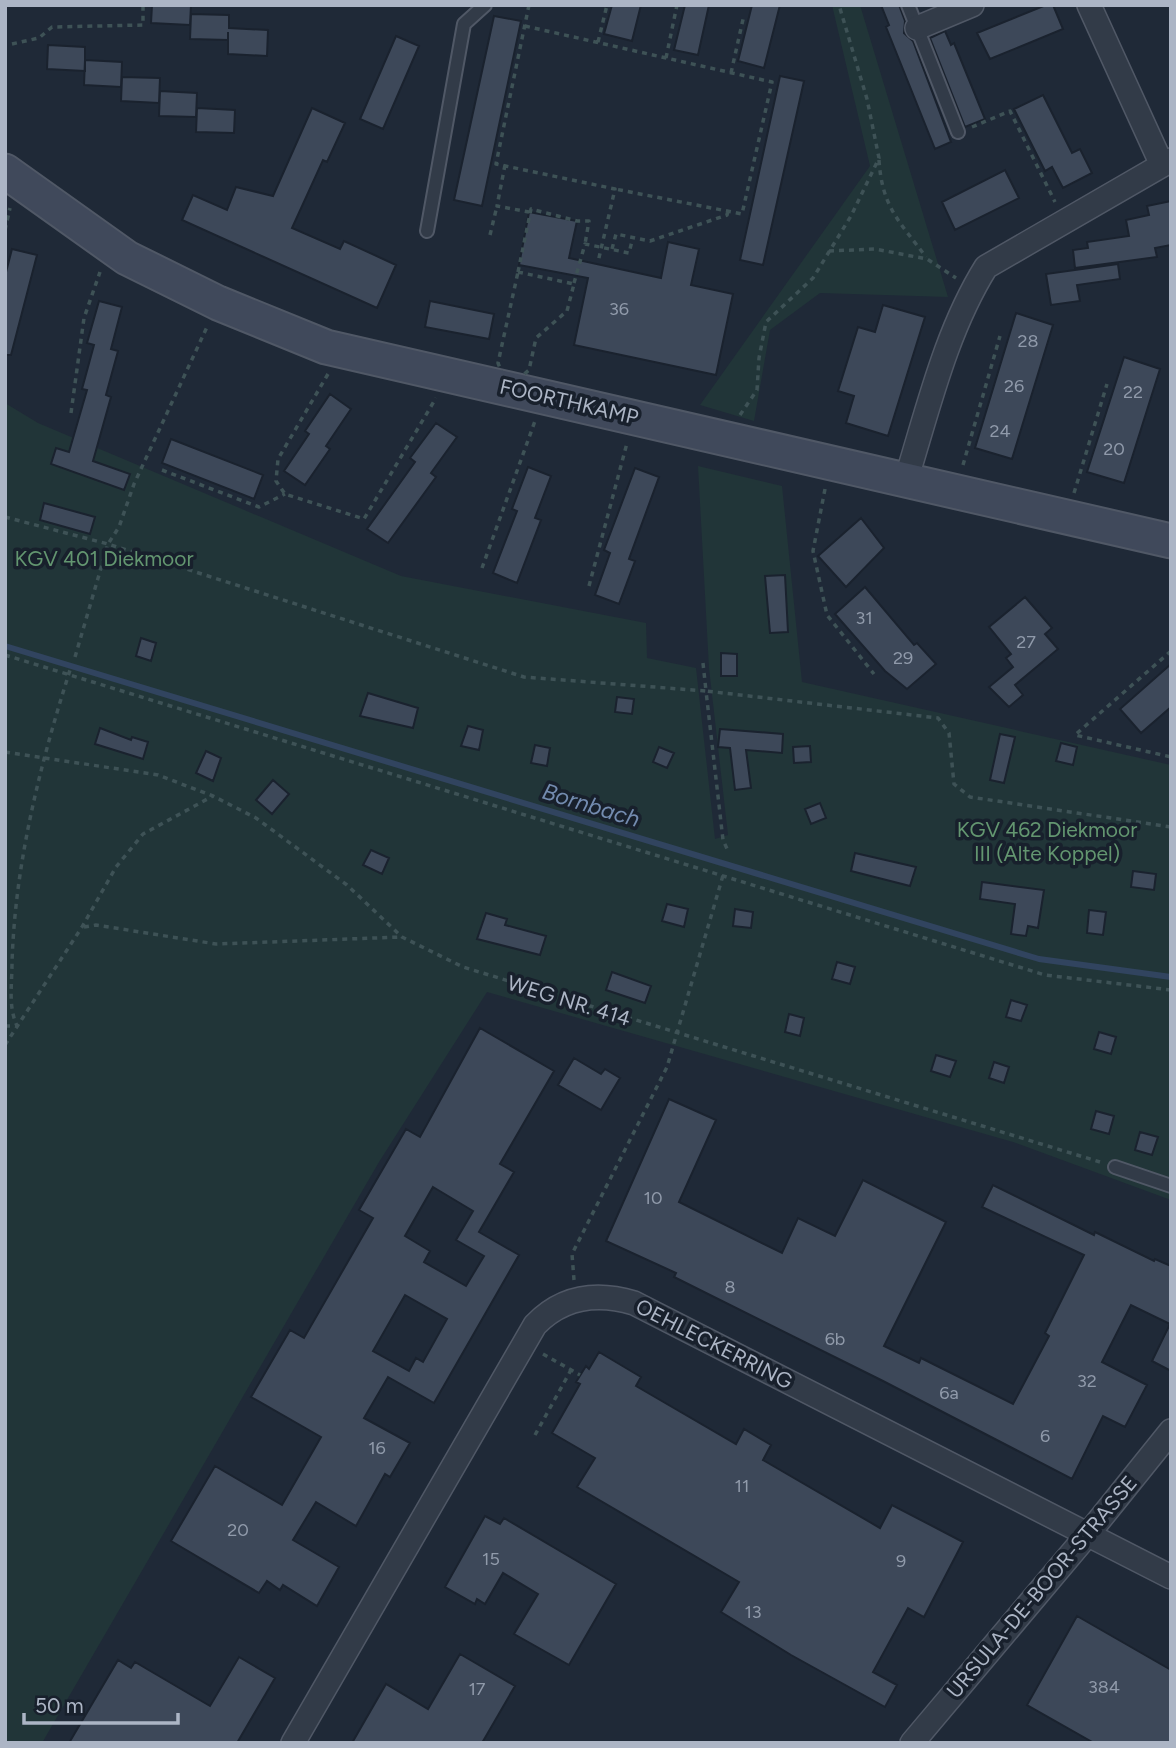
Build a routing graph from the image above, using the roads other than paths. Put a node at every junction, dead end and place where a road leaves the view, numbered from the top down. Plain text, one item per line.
1 (485, 5) edge
2 (908, 5) edge
3 (972, 5) edge
4 (1089, 5) edge
5 (917, 28) junction
6 (958, 132) road end
7 (1166, 162) edge
8 (5, 171) edge
9 (427, 231) dead end
10 (906, 480) junction
11 (1171, 541) edge
12 (1115, 1167) road end
13 (1171, 1186) edge
14 (1171, 1431) edge
15 (1088, 1534) junction
16 (1171, 1577) edge
17 (293, 1743) edge
18 (912, 1743) edge

1 - 9 lane
2 - 5 lane
3 - 5 street
4 - 7 street
5 - 6 lane
7 - 10 street
8 - 10 street, FOORTHKAMP
10 - 11 street, FOORTHKAMP
12 - 13 lane
14 - 15 street, URSULA-DE-BOOR-STRASSE
15 - 16 street, OEHLECKERRING
15 - 17 street, OEHLECKERRING
15 - 18 street, URSULA-DE-BOOR-STRASSE

